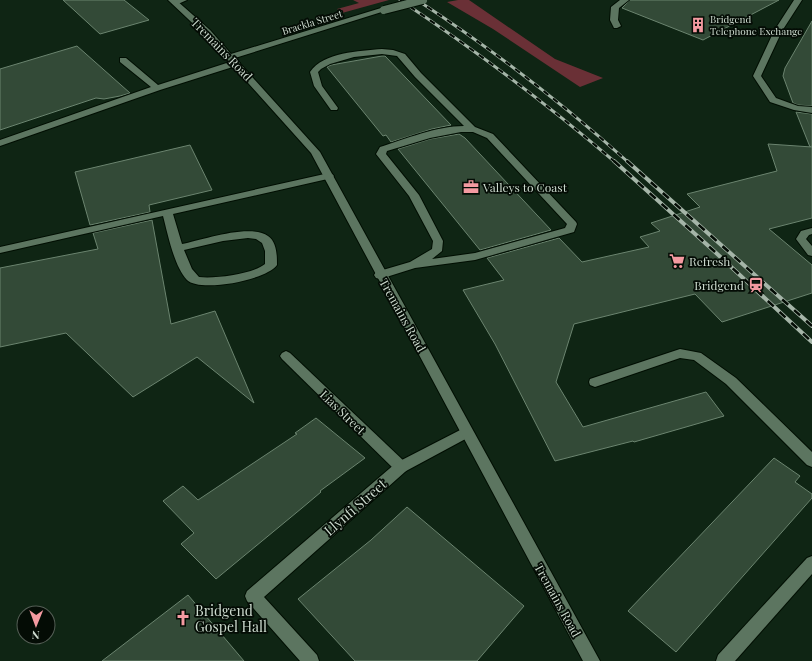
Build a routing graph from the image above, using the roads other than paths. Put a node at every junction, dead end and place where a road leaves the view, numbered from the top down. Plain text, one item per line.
1 (423, 0) edge
2 (625, 0) edge
3 (798, 0) edge
4 (176, 1) edge
5 (617, 26) dead end
6 (123, 60) dead end
7 (233, 60) junction
8 (157, 88) junction
9 (334, 108) dead end
10 (812, 110) edge
11 (472, 129) junction
12 (0, 143) edge
13 (328, 176) junction
14 (168, 212) junction
15 (812, 231) edge
16 (178, 248) junction
17 (0, 250) edge
18 (812, 254) edge
19 (414, 265) junction
20 (380, 275) junction
21 (286, 356) dead end
22 (595, 382) dead end
23 (466, 432) junction
24 (812, 461) edge
25 (401, 467) junction
26 (812, 562) edge
27 (311, 661) edge
28 (592, 661) edge
29 (724, 661) edge

1 - 7 main road, Brackla Street, bridge
2 - 5 main road
3 - 10 main road
4 - 7 main road, Tremains Road
6 - 8 main road
7 - 8 main road, Brackla Street
7 - 13 main road, Tremains Road
8 - 12 main road, Brackla Street
9 - 11 main road
11 - 19 main road
11 - 19 main road
13 - 14 main road
13 - 20 main road, Tremains Road
14 - 16 main road
14 - 17 main road
15 - 18 main road
16 - 16 main road
19 - 20 main road
20 - 23 main road, Tremains Road
21 - 25 main road, Lias Street
22 - 24 main road
23 - 25 main road, Llynfi Street
23 - 28 main road, Tremains Road
25 - 27 main road, Llynfi Street
26 - 29 main road

